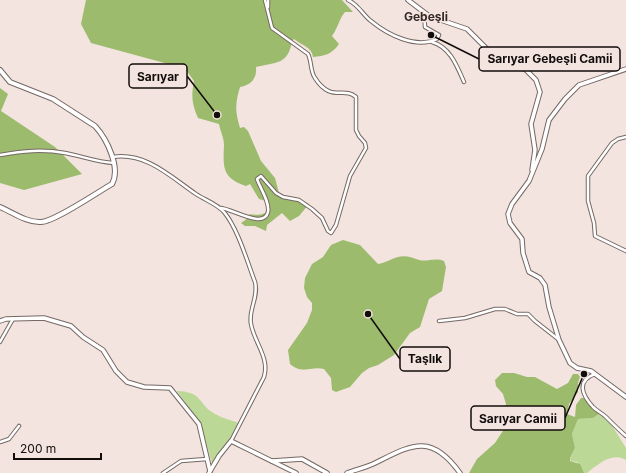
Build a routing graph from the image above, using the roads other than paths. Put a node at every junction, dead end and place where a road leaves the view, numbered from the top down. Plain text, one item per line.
1 (267, 0) edge
2 (348, 0) edge
3 (408, 0) edge
4 (424, 13) junction
5 (430, 42) junction
6 (626, 69) edge
7 (0, 70) edge
8 (464, 82) dead end
9 (626, 138) edge
10 (0, 155) edge
11 (112, 157) junction
12 (114, 163) junction
13 (532, 173) junction
14 (0, 207) edge
15 (220, 208) junction
16 (626, 251) edge
17 (13, 318) junction
18 (0, 321) edge
19 (439, 321) dead end
20 (559, 340) junction
21 (0, 342) edge
22 (595, 373) junction
23 (626, 397) edge
24 (19, 426) dead end
25 (626, 436) edge
26 (231, 441) junction
27 (0, 442) edge
28 (207, 459) junction
29 (271, 460) junction
30 (210, 472) edge
31 (163, 473) edge
32 (296, 473) edge
33 (327, 473) edge
34 (346, 473) edge
35 (460, 473) edge

1 - 15 street
2 - 5 street
3 - 4 street
4 - 5 street
4 - 13 street
5 - 8 street
6 - 13 street
7 - 11 main road
9 - 16 street
10 - 12 street
11 - 12 main road
11 - 15 street
12 - 14 main road
13 - 20 street
15 - 26 street
17 - 18 street
17 - 21 street
17 - 28 street
19 - 20 street
20 - 22 street
22 - 23 street
22 - 25 street
24 - 27 street
26 - 29 street
26 - 30 street
28 - 30 street
28 - 31 street
29 - 32 street
29 - 33 street
34 - 35 street

